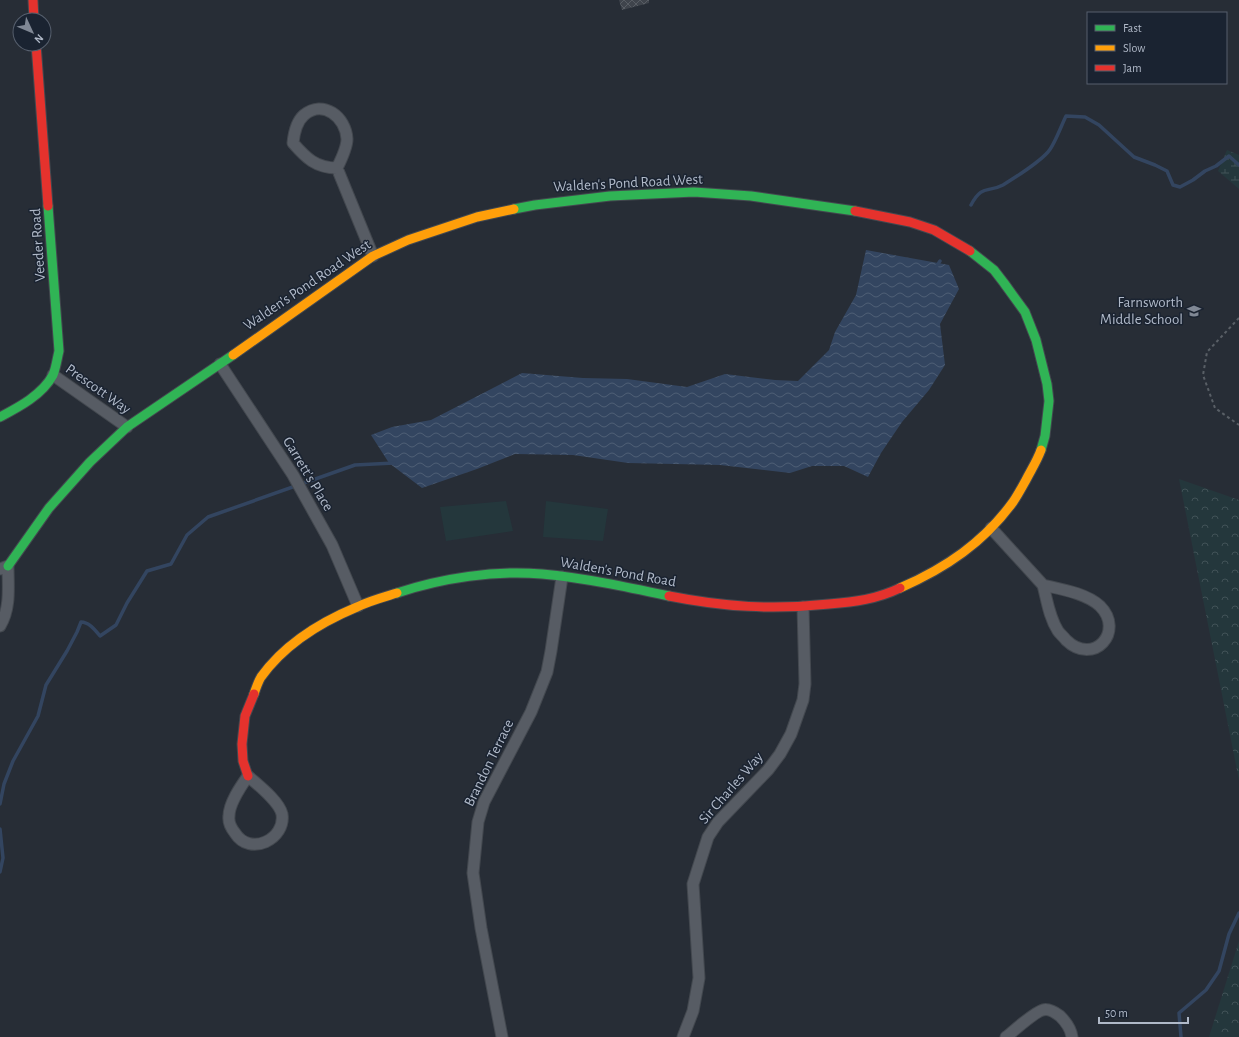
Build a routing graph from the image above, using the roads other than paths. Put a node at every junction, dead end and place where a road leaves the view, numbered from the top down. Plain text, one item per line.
1 (33, 0) edge
2 (34, 12) edge
3 (37, 52) edge
4 (337, 168) junction
5 (373, 256) junction
6 (220, 364) junction
7 (53, 375) junction
8 (0, 417) edge
9 (127, 427) junction
10 (991, 528) junction
11 (4, 567) edge
12 (562, 577) junction
13 (1043, 584) junction
14 (906, 586) joint
15 (358, 606) junction
16 (802, 608) junction
17 (0, 626) edge
18 (248, 776) junction
19 (502, 1037) edge
20 (683, 1037) edge
21 (1006, 1037) edge
22 (1072, 1037) edge

1 - 2 street
3 - 7 street, Veeder Road
4 - 4 street
4 - 5 street
5 - 6 street, Walden's Pond Road West
5 - 10 street, Walden's Pond Road West
6 - 9 street, Walden's Pond Road West
6 - 15 street, Garrett's Place
7 - 8 street, Veeder Road
7 - 9 street, Prescott Way
9 - 11 street, Walden's Pond Road West
10 - 13 street
10 - 14 street, Walden's Pond Road West
11 - 17 street, Walden's Pond Road West
12 - 15 street, Walden's Pond Road
12 - 16 street, Walden's Pond Road
12 - 19 street, Brandon Terrace
13 - 13 street
14 - 16 street, Walden's Pond Road
15 - 18 street, Walden's Pond Road
16 - 20 street, Sir Charles Way
18 - 18 street
21 - 22 street

